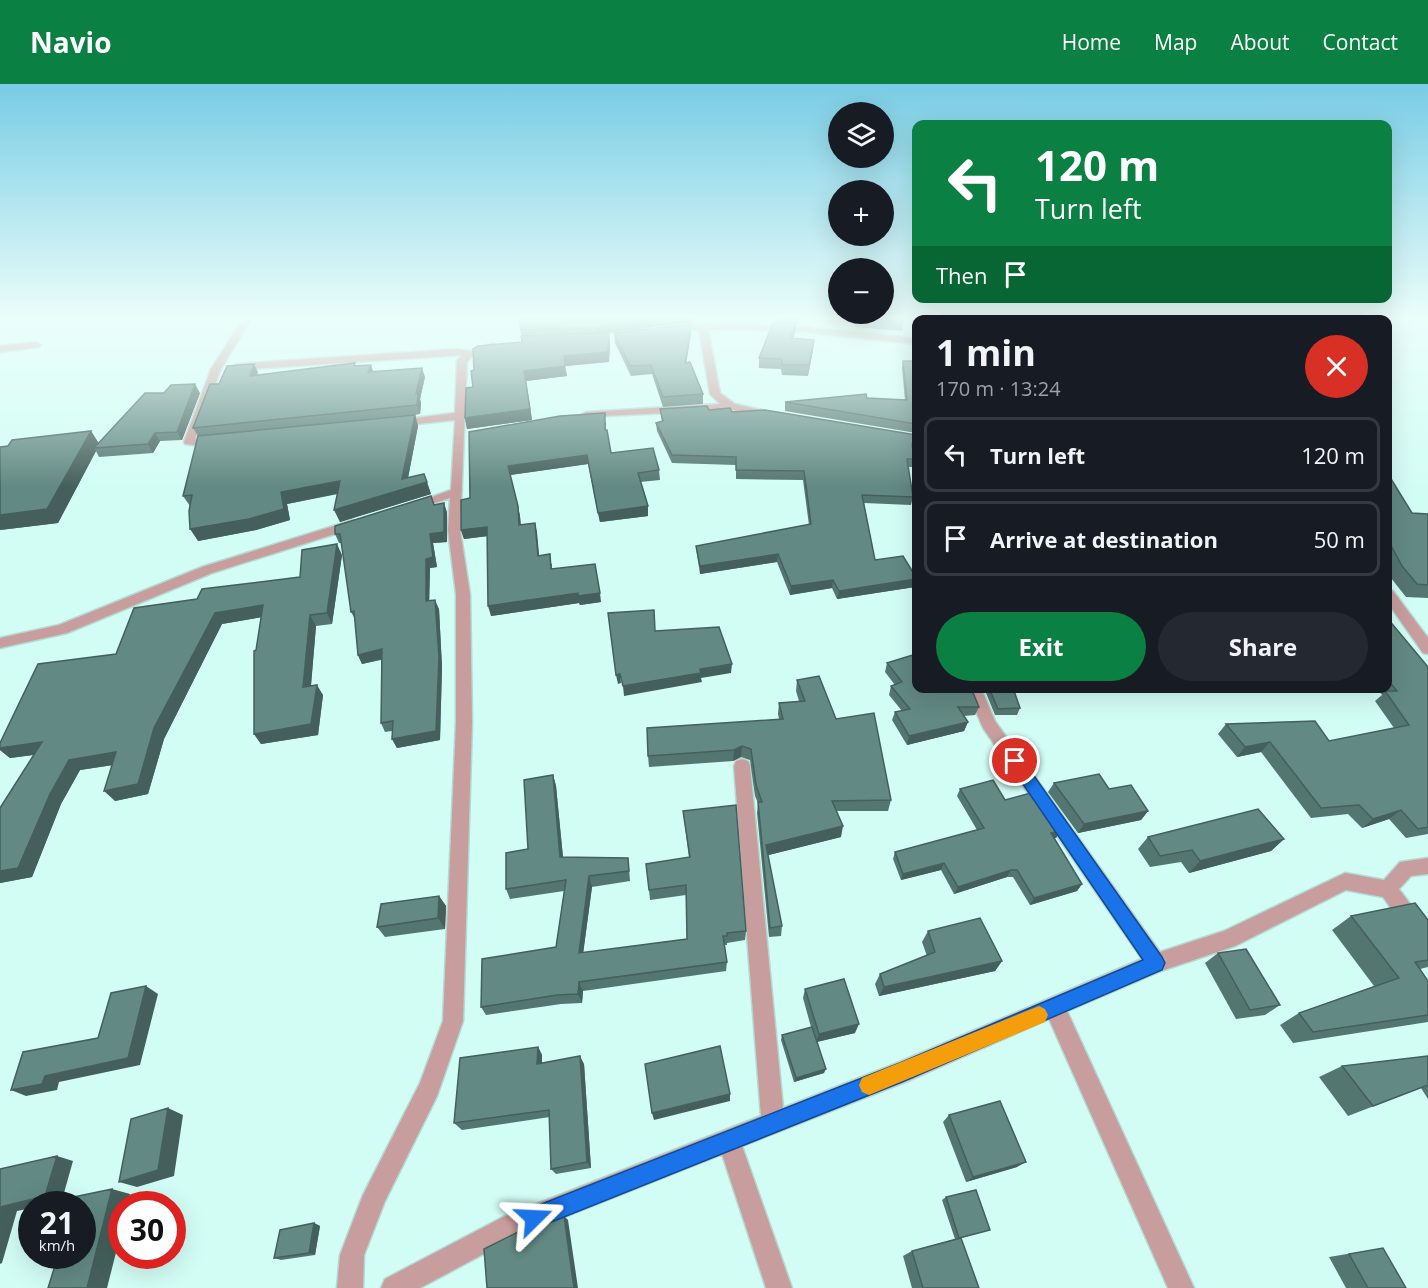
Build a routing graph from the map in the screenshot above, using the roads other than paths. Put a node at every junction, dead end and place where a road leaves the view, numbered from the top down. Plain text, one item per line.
1 (214, 375) edge
2 (461, 375) edge
3 (712, 375) edge
4 (730, 407) junction
5 (773, 416) edge
6 (460, 417) junction
7 (574, 417) edge
8 (390, 424) edge
9 (226, 440) edge
10 (456, 492) junction
11 (399, 510) edge
12 (365, 520) edge
13 (1392, 600) edge
14 (0, 643) edge
15 (1428, 649) edge
16 (975, 693) edge
17 (742, 766) dead end
18 (1428, 866) edge
19 (1388, 889) junction
20 (1428, 944) edge
21 (1156, 963) junction
22 (1055, 1008) junction
23 (773, 1124) junction
24 (729, 1141) junction
25 (350, 1288) edge
26 (394, 1288) edge
27 (779, 1288) edge
28 (1181, 1288) edge

1 - 9 street
2 - 6 street
3 - 4 street
4 - 5 street
4 - 7 street
6 - 8 street
6 - 10 street
10 - 11 street
10 - 25 street
12 - 14 street
13 - 15 street
16 - 21 street
17 - 23 street
18 - 19 street
19 - 20 street
19 - 21 street
21 - 22 street
22 - 23 street
22 - 28 street
23 - 24 street
24 - 26 street
24 - 27 street

